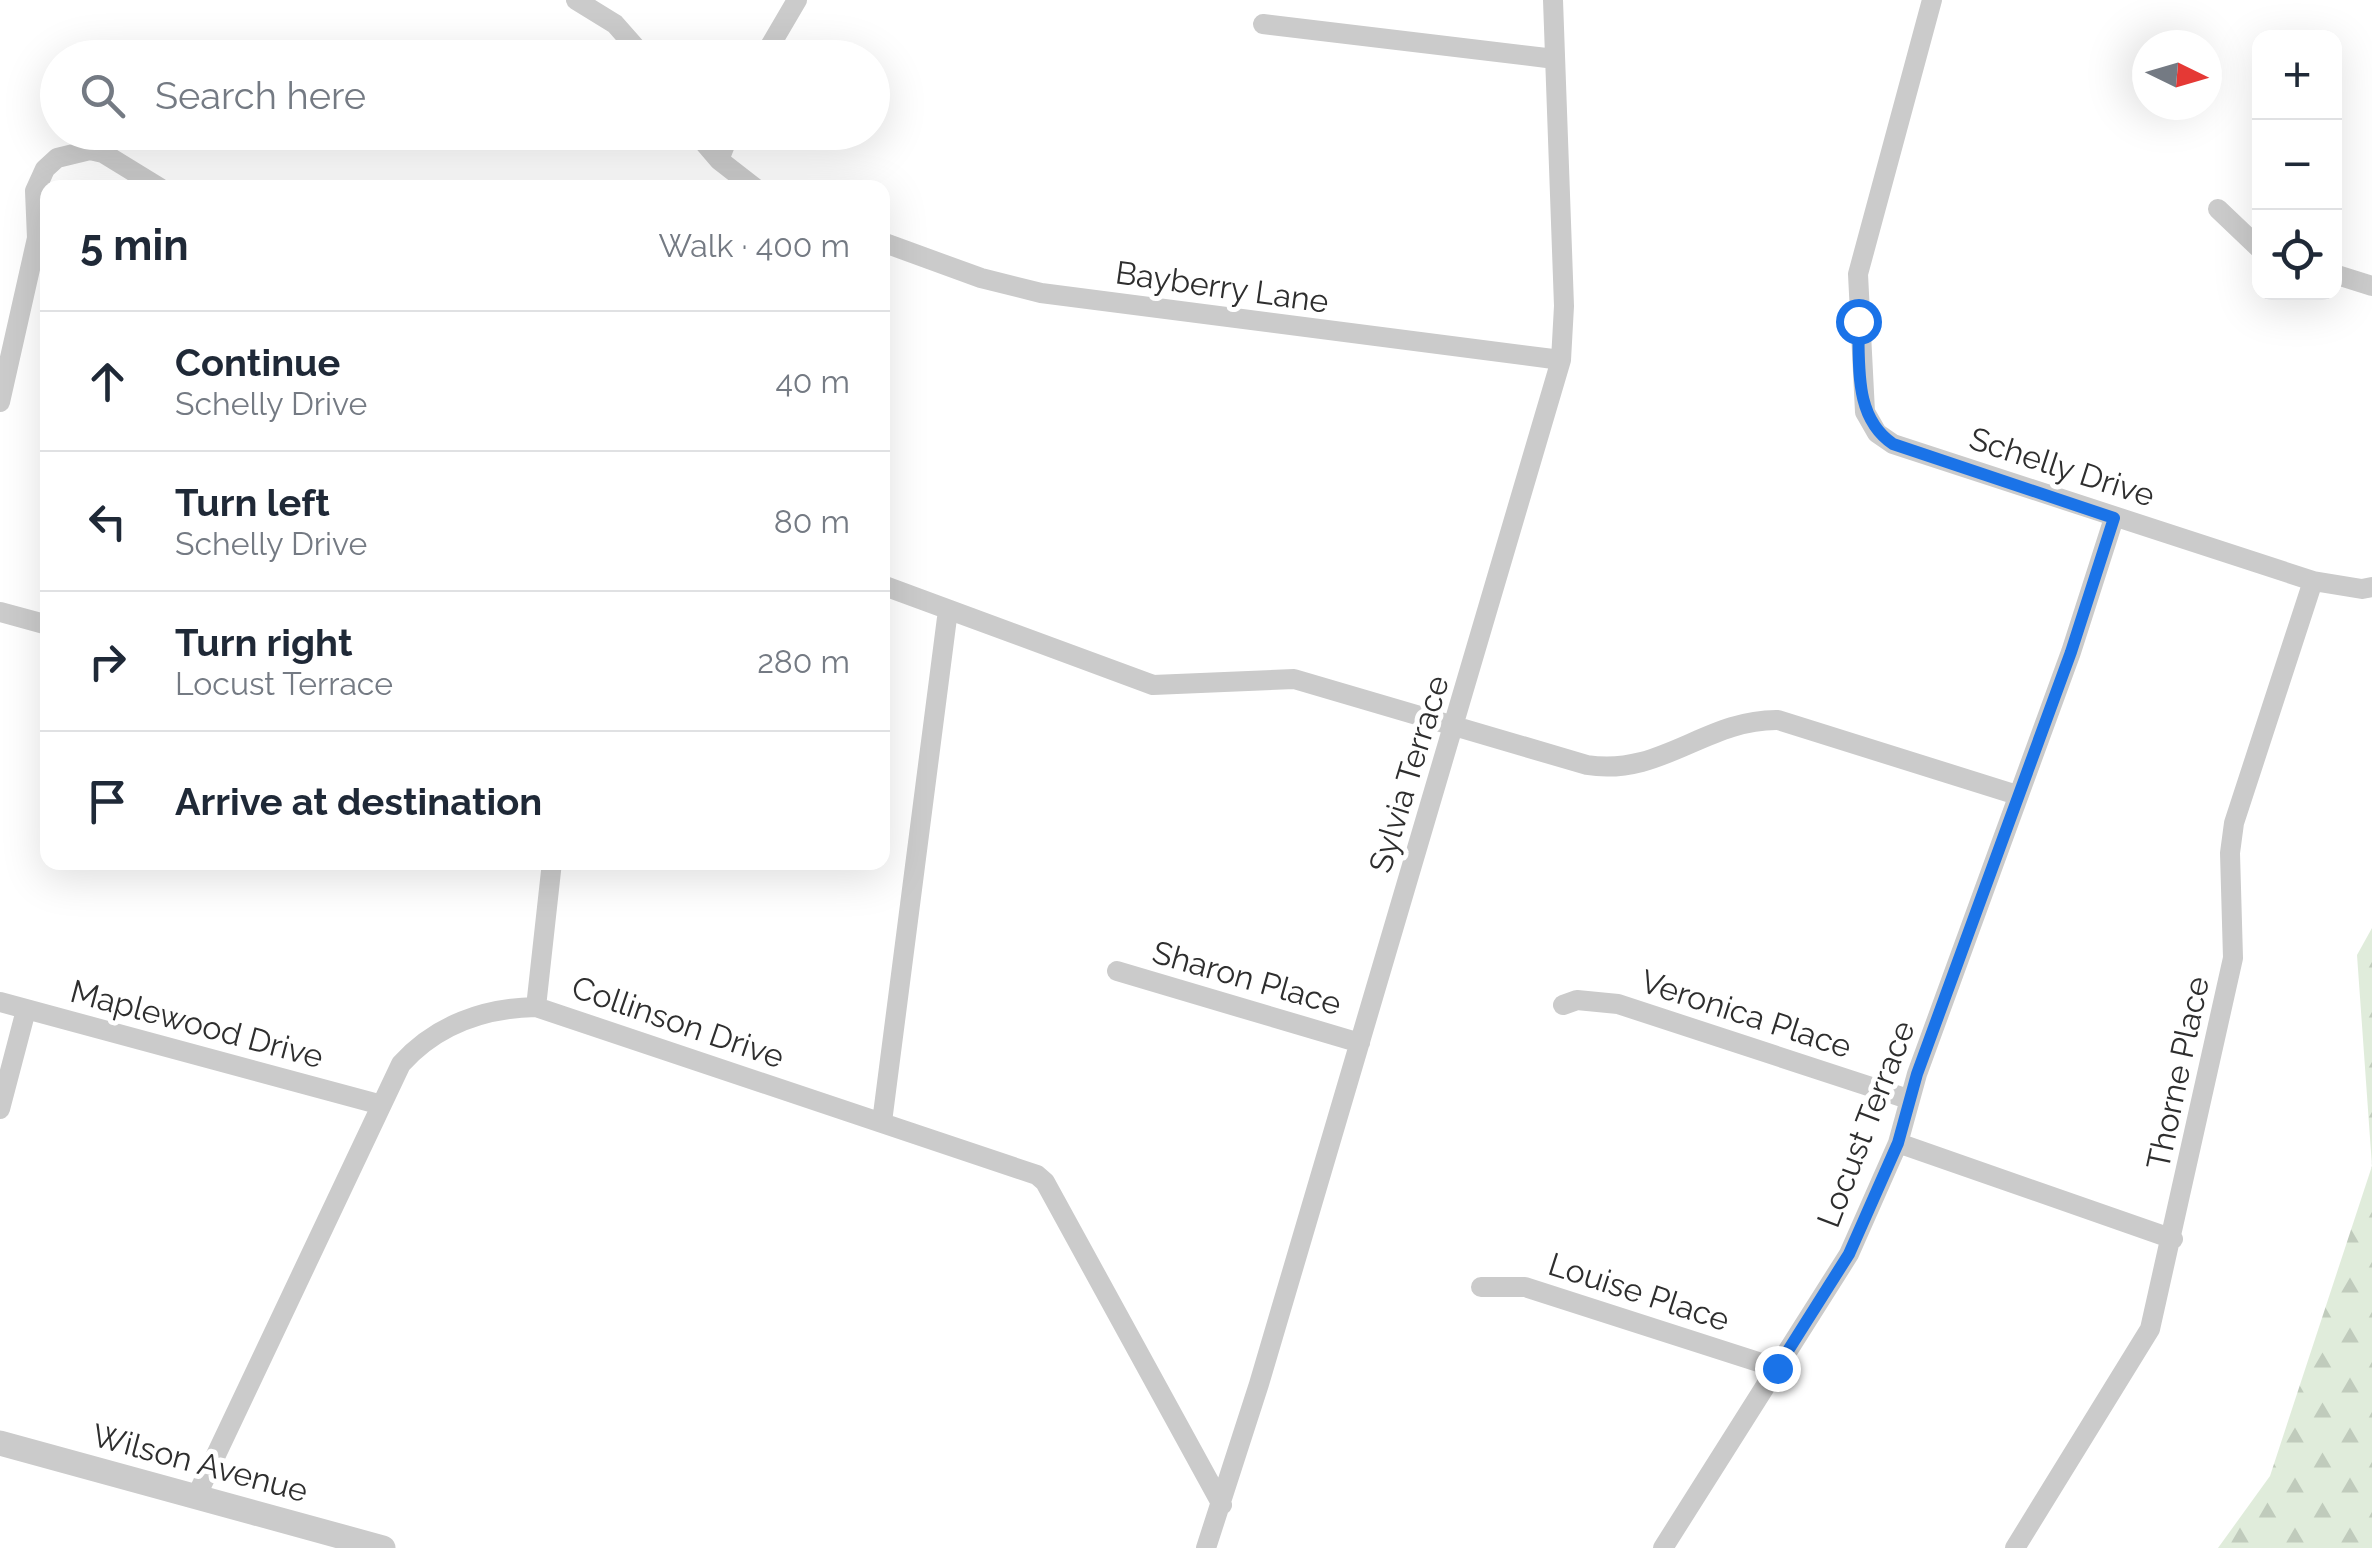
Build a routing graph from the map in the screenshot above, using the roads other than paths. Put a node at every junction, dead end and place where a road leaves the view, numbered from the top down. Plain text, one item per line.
1 (576, 0) edge
2 (797, 0) edge
3 (1554, 0) edge
4 (1932, 0) edge
5 (1263, 24) dead end
6 (629, 40) edge
7 (774, 40) edge
8 (1556, 59) junction
9 (90, 150) edge
10 (90, 150) edge
11 (710, 150) edge
12 (723, 150) edge
13 (719, 160) junction
14 (40, 180) edge
15 (40, 180) edge
16 (147, 180) edge
17 (745, 180) edge
18 (2218, 209) dead end
19 (2252, 241) edge
20 (890, 245) edge
21 (2342, 277) edge
22 (2372, 286) edge
23 (1561, 360) junction
24 (0, 402) edge
25 (2114, 518) junction
26 (2313, 580) junction
27 (2372, 586) edge
28 (890, 588) edge
29 (948, 610) junction
30 (0, 612) edge
31 (40, 622) edge
32 (1454, 725) junction
33 (2017, 795) junction
34 (551, 870) edge
35 (1117, 971) dead end
36 (0, 1002) edge
37 (1562, 1005) dead end
38 (536, 1007) junction
39 (26, 1010) junction
40 (1360, 1042) junction
41 (1908, 1100) junction
42 (378, 1104) junction
43 (0, 1109) edge
44 (882, 1122) junction
45 (1898, 1143) junction
46 (2173, 1239) junction
47 (1481, 1288) dead end
48 (1777, 1368) junction
49 (0, 1443) edge
50 (197, 1495) junction
51 (1222, 1505) junction
52 (383, 1548) edge
53 (1206, 1548) edge
54 (1663, 1548) edge
55 (2015, 1548) edge

1 - 6 street
2 - 7 street
3 - 8 street, Sylvia Terrace
4 - 25 street, Schelly Drive
5 - 8 street
8 - 23 street, Sylvia Terrace
9 - 15 street
10 - 16 street
11 - 13 street
12 - 13 street
13 - 17 street
14 - 24 street
18 - 19 street
20 - 23 street, Bayberry Lane
21 - 22 street
23 - 32 street, Sylvia Terrace
25 - 26 street, Schelly Drive
25 - 33 street, Locust Terrace
26 - 27 street, Schelly Drive
26 - 46 street, Thorne Place
28 - 29 street
29 - 32 street
29 - 44 street
30 - 31 street
32 - 33 street
32 - 40 street, Sylvia Terrace
33 - 41 street, Locust Terrace
34 - 38 street
35 - 40 street, Sharon Place
36 - 39 street, Maplewood Drive
37 - 41 street, Veronica Place
38 - 42 street, Collinson Drive
38 - 44 street, Collinson Drive
39 - 42 street, Maplewood Drive
39 - 43 street
40 - 51 street, Sylvia Terrace
41 - 45 street, Locust Terrace
42 - 50 street, Collinson Drive
44 - 51 street, Collinson Drive
45 - 46 street
45 - 48 street, Locust Terrace
46 - 55 street, Thorne Place
47 - 48 street, Louise Place
48 - 54 street, Locust Terrace
49 - 50 street, Wilson Avenue
50 - 52 street, Wilson Avenue
51 - 53 street, Sylvia Terrace

